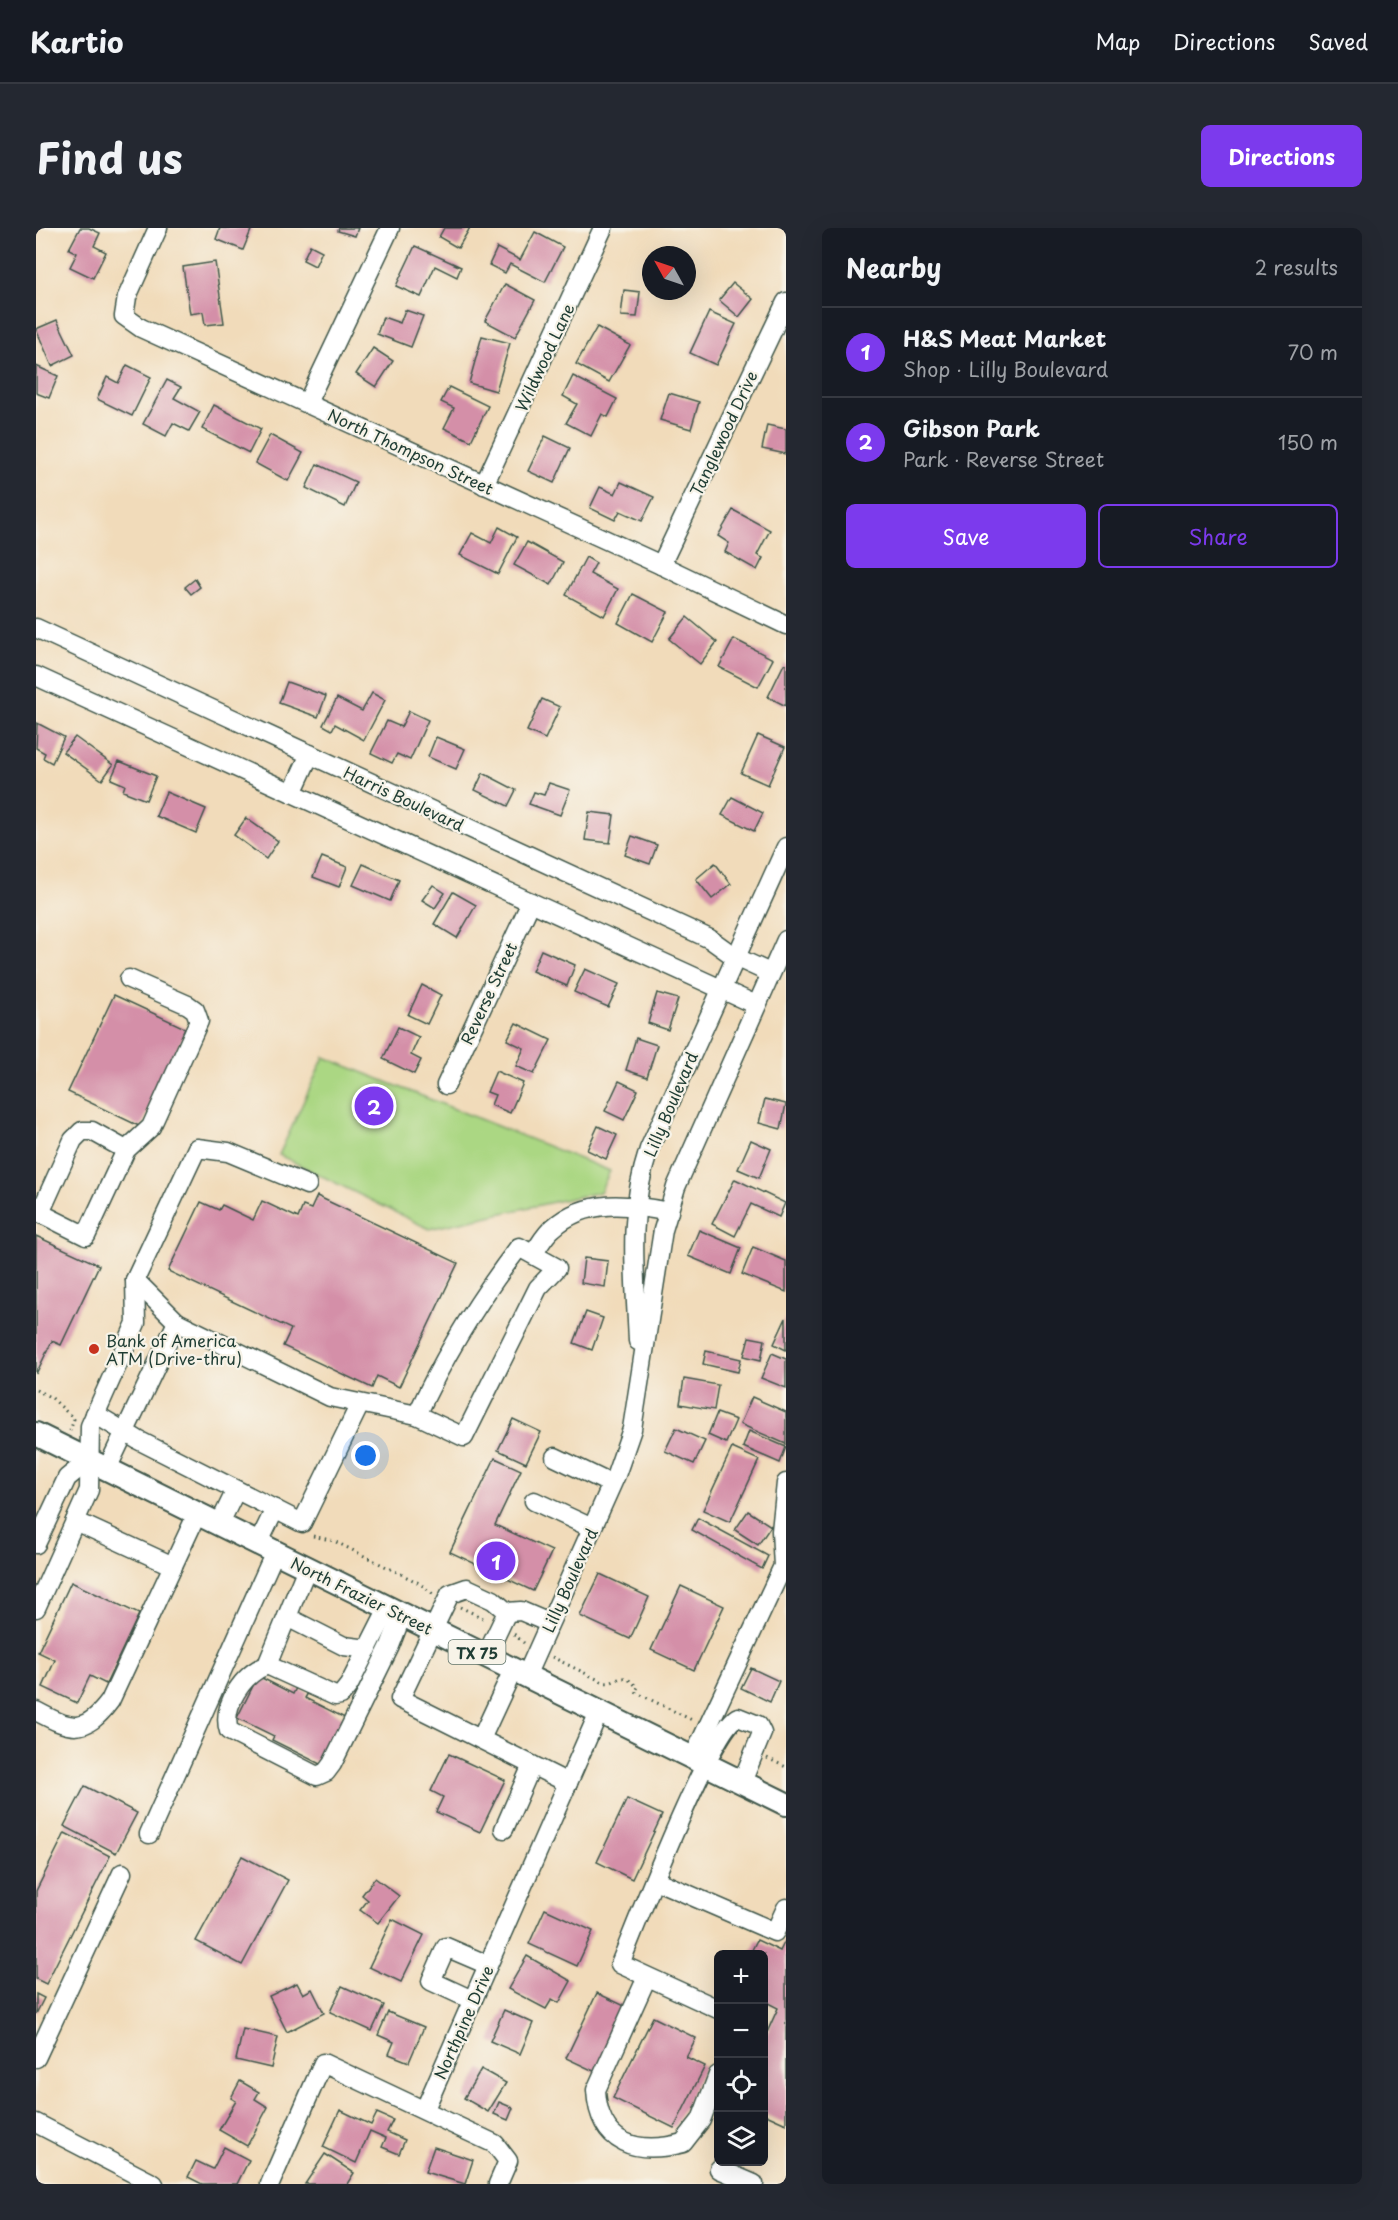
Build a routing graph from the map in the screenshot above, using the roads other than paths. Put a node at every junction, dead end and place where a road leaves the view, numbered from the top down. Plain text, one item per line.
1 (158, 228) edge
2 (390, 228) edge
3 (603, 228) edge
4 (786, 302) edge
5 (307, 403) junction
6 (484, 485) junction
7 (661, 565) junction
8 (786, 625) edge
9 (36, 628) edge
10 (36, 676) edge
11 (310, 754) junction
12 (292, 793) junction
13 (786, 847) edge
14 (531, 902) junction
15 (786, 940) edge
16 (735, 957) junction
17 (770, 973) junction
18 (129, 979) dead end
19 (721, 989) junction
20 (756, 1005) junction
21 (446, 1085) dead end
22 (126, 1150) junction
23 (307, 1185) dead end
24 (43, 1189) edge
25 (635, 1205) junction
26 (669, 1212) junction
27 (533, 1254) junction
28 (135, 1280) junction
29 (177, 1322) junction
30 (640, 1379) junction
31 (360, 1404) junction
32 (95, 1414) junction
33 (417, 1414) junction
34 (125, 1432) junction
35 (36, 1434) edge
36 (555, 1457) dead end
37 (98, 1465) junction
38 (786, 1483) edge
39 (612, 1484) junction
40 (236, 1490) junction
41 (534, 1501) dead end
42 (274, 1509) junction
43 (197, 1514) junction
44 (75, 1521) junction
45 (219, 1525) junction
46 (592, 1528) junction
47 (36, 1544) edge
48 (266, 1548) junction
49 (173, 1566) junction
50 (307, 1568) junction
51 (36, 1608) edge
52 (395, 1612) junction
53 (507, 1612) junction
54 (287, 1617) junction
55 (549, 1623) junction
56 (433, 1630) junction
57 (368, 1649) junction
58 (486, 1656) junction
59 (267, 1665) junction
60 (519, 1673) junction
61 (36, 1712) edge
62 (599, 1712) junction
63 (482, 1740) junction
64 (700, 1762) junction
65 (532, 1765) junction
66 (742, 1782) junction
67 (568, 1783) junction
68 (786, 1804) edge
69 (504, 1829) dead end
70 (149, 1834) dead end
71 (122, 1874) dead end
72 (655, 1880) junction
73 (786, 1908) edge
74 (488, 1965) junction
75 (647, 1977) junction
76 (472, 2000) junction
77 (714, 2007) edge
78 (36, 2058) edge
79 (714, 2086) edge
80 (425, 2109) junction
81 (36, 2123) edge
82 (719, 2169) dead end
83 (154, 2184) edge
84 (270, 2184) edge
85 (498, 2184) edge
86 (754, 2184) edge

1 - 5 street, North Thompson Street
2 - 5 street
3 - 6 street, Wildwood Lane
4 - 7 street, Tanglewood Drive
5 - 6 street, North Thompson Street
6 - 7 street, North Thompson Street
7 - 8 street, North Thompson Street
9 - 11 street, Harris Boulevard
10 - 12 street
11 - 12 street
11 - 16 street, Harris Boulevard
12 - 14 street
13 - 16 street, Lilly Boulevard
14 - 19 street
14 - 21 street, Reverse Street
15 - 17 street, Lilly Boulevard
16 - 17 street, Harris Boulevard
16 - 19 street, Lilly Boulevard
17 - 20 street, Lilly Boulevard
18 - 22 street
19 - 20 street
19 - 25 street, Lilly Boulevard
20 - 26 street, Lilly Boulevard
22 - 24 street
22 - 24 street
23 - 28 street
25 - 26 street
25 - 27 street
25 - 30 street, Lilly Boulevard
26 - 30 street, Lilly Boulevard
27 - 33 street
27 - 33 street
28 - 29 street
28 - 32 street
29 - 31 street
29 - 34 street
30 - 39 street, Lilly Boulevard
31 - 33 street
31 - 42 street
32 - 34 street
32 - 37 street
34 - 37 street
34 - 40 street
35 - 37 main road, North Frazier Street / TX 75
36 - 39 street
37 - 43 main road, North Frazier Street / TX 75
37 - 44 street
37 - 47 street
38 - 64 street
39 - 46 street, Lilly Boulevard
40 - 42 street
40 - 45 street
41 - 46 street
42 - 48 street
43 - 45 main road, North Frazier Street / TX 75
43 - 49 street
44 - 49 street
44 - 51 street
45 - 48 main road, North Frazier Street / TX 75
46 - 55 street, Lilly Boulevard
48 - 50 main road, North Frazier Street / TX 75
48 - 70 street
49 - 61 street
50 - 52 main road, North Frazier Street / TX 75
50 - 54 street
52 - 56 main road, North Frazier Street / TX 75
52 - 57 street
52 - 59 street
53 - 55 street
53 - 56 street
53 - 58 street
54 - 57 street
54 - 59 street
55 - 60 street, Lilly Boulevard
56 - 58 main road, North Frazier Street / TX 75
56 - 63 street
57 - 59 street
58 - 60 main road, North Frazier Street / TX 75
60 - 62 main road, North Frazier Street / TX 75
60 - 63 street, Lilly Boulevard
62 - 64 main road, North Frazier Street / TX 75
62 - 67 street, Northpine Drive
63 - 65 street
64 - 66 main road, North Frazier Street / TX 75
64 - 66 street
64 - 72 street
65 - 67 street
65 - 69 street
66 - 68 main road, North Frazier Street / TX 75
67 - 74 street, Northpine Drive
71 - 78 street
72 - 73 street
72 - 75 street
74 - 76 street, Northpine Drive
74 - 76 street
75 - 77 street
75 - 79 street
76 - 80 street, Northpine Drive
80 - 84 street
80 - 85 street
81 - 83 street
82 - 86 street

